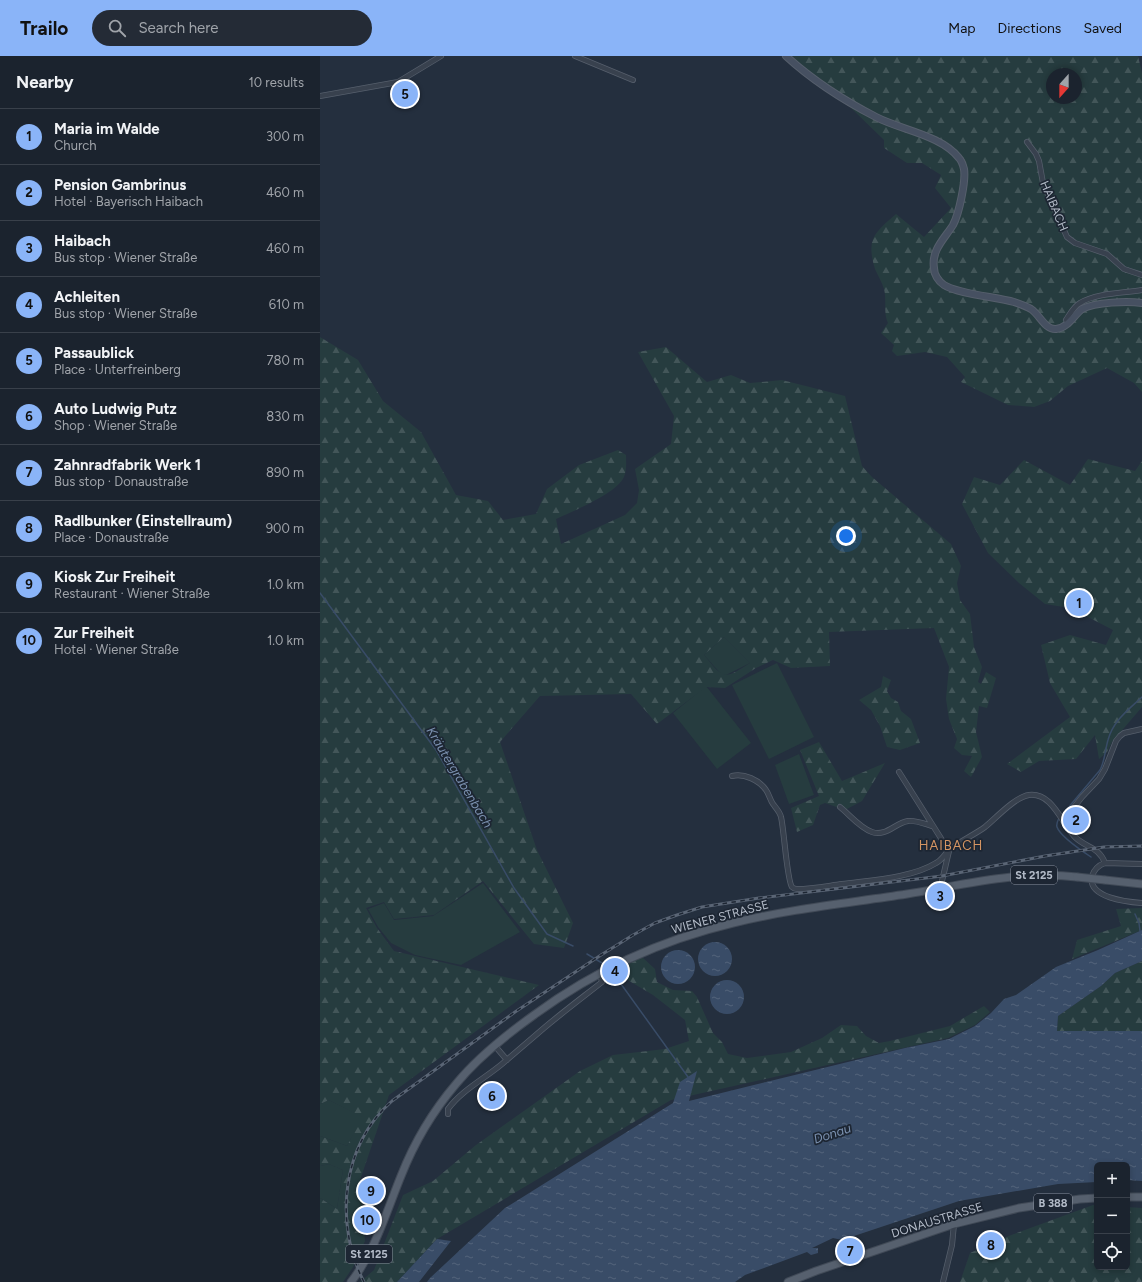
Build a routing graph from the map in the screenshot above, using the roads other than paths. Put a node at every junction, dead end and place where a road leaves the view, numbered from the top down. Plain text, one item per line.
1 (441, 56) edge
2 (575, 56) edge
3 (786, 56) edge
4 (633, 80) dead end
5 (320, 96) edge
6 (1027, 142) dead end
7 (1142, 275) edge
8 (1142, 290) edge
9 (1142, 303) edge
10 (1069, 322) junction
11 (1142, 729) edge
12 (899, 772) dead end
13 (732, 776) dead end
14 (840, 807) dead end
15 (1062, 820) junction
16 (932, 826) junction
17 (949, 851) junction
18 (1105, 863) junction
19 (1142, 864) edge
20 (1142, 884) edge
21 (943, 888) junction
22 (1142, 903) edge
23 (600, 973) junction
24 (494, 1046) junction
25 (507, 1060) junction
26 (456, 1084) junction
27 (464, 1092) junction
28 (448, 1114) dead end
29 (1130, 1197) edge
30 (1142, 1197) edge
31 (1094, 1198) edge
32 (954, 1224) junction
33 (350, 1282) edge
34 (788, 1282) edge
35 (943, 1282) edge

1 - 5 street
2 - 4 street
3 - 10 main road
6 - 7 street, HAIBACH
8 - 10 street
9 - 10 main road
11 - 15 street
12 - 16 street
13 - 17 street
14 - 16 street
15 - 17 street
15 - 18 street
16 - 17 street
17 - 21 street
18 - 19 street
18 - 22 street
20 - 21 main road, WIENER STRASSE / St 2125, bridge
21 - 23 main road, WIENER STRASSE / St 2125
23 - 24 main road, WIENER STRASSE / St 2125
23 - 25 street
24 - 25 street
24 - 26 main road, WIENER STRASSE / St 2125
25 - 27 street
26 - 27 street
26 - 33 main road, WIENER STRASSE / St 2125
27 - 28 street
29 - 30 main road
31 - 32 main road, DONAUSTRASSE / B 388
32 - 34 main road, DONAUSTRASSE / B 388
32 - 35 street

